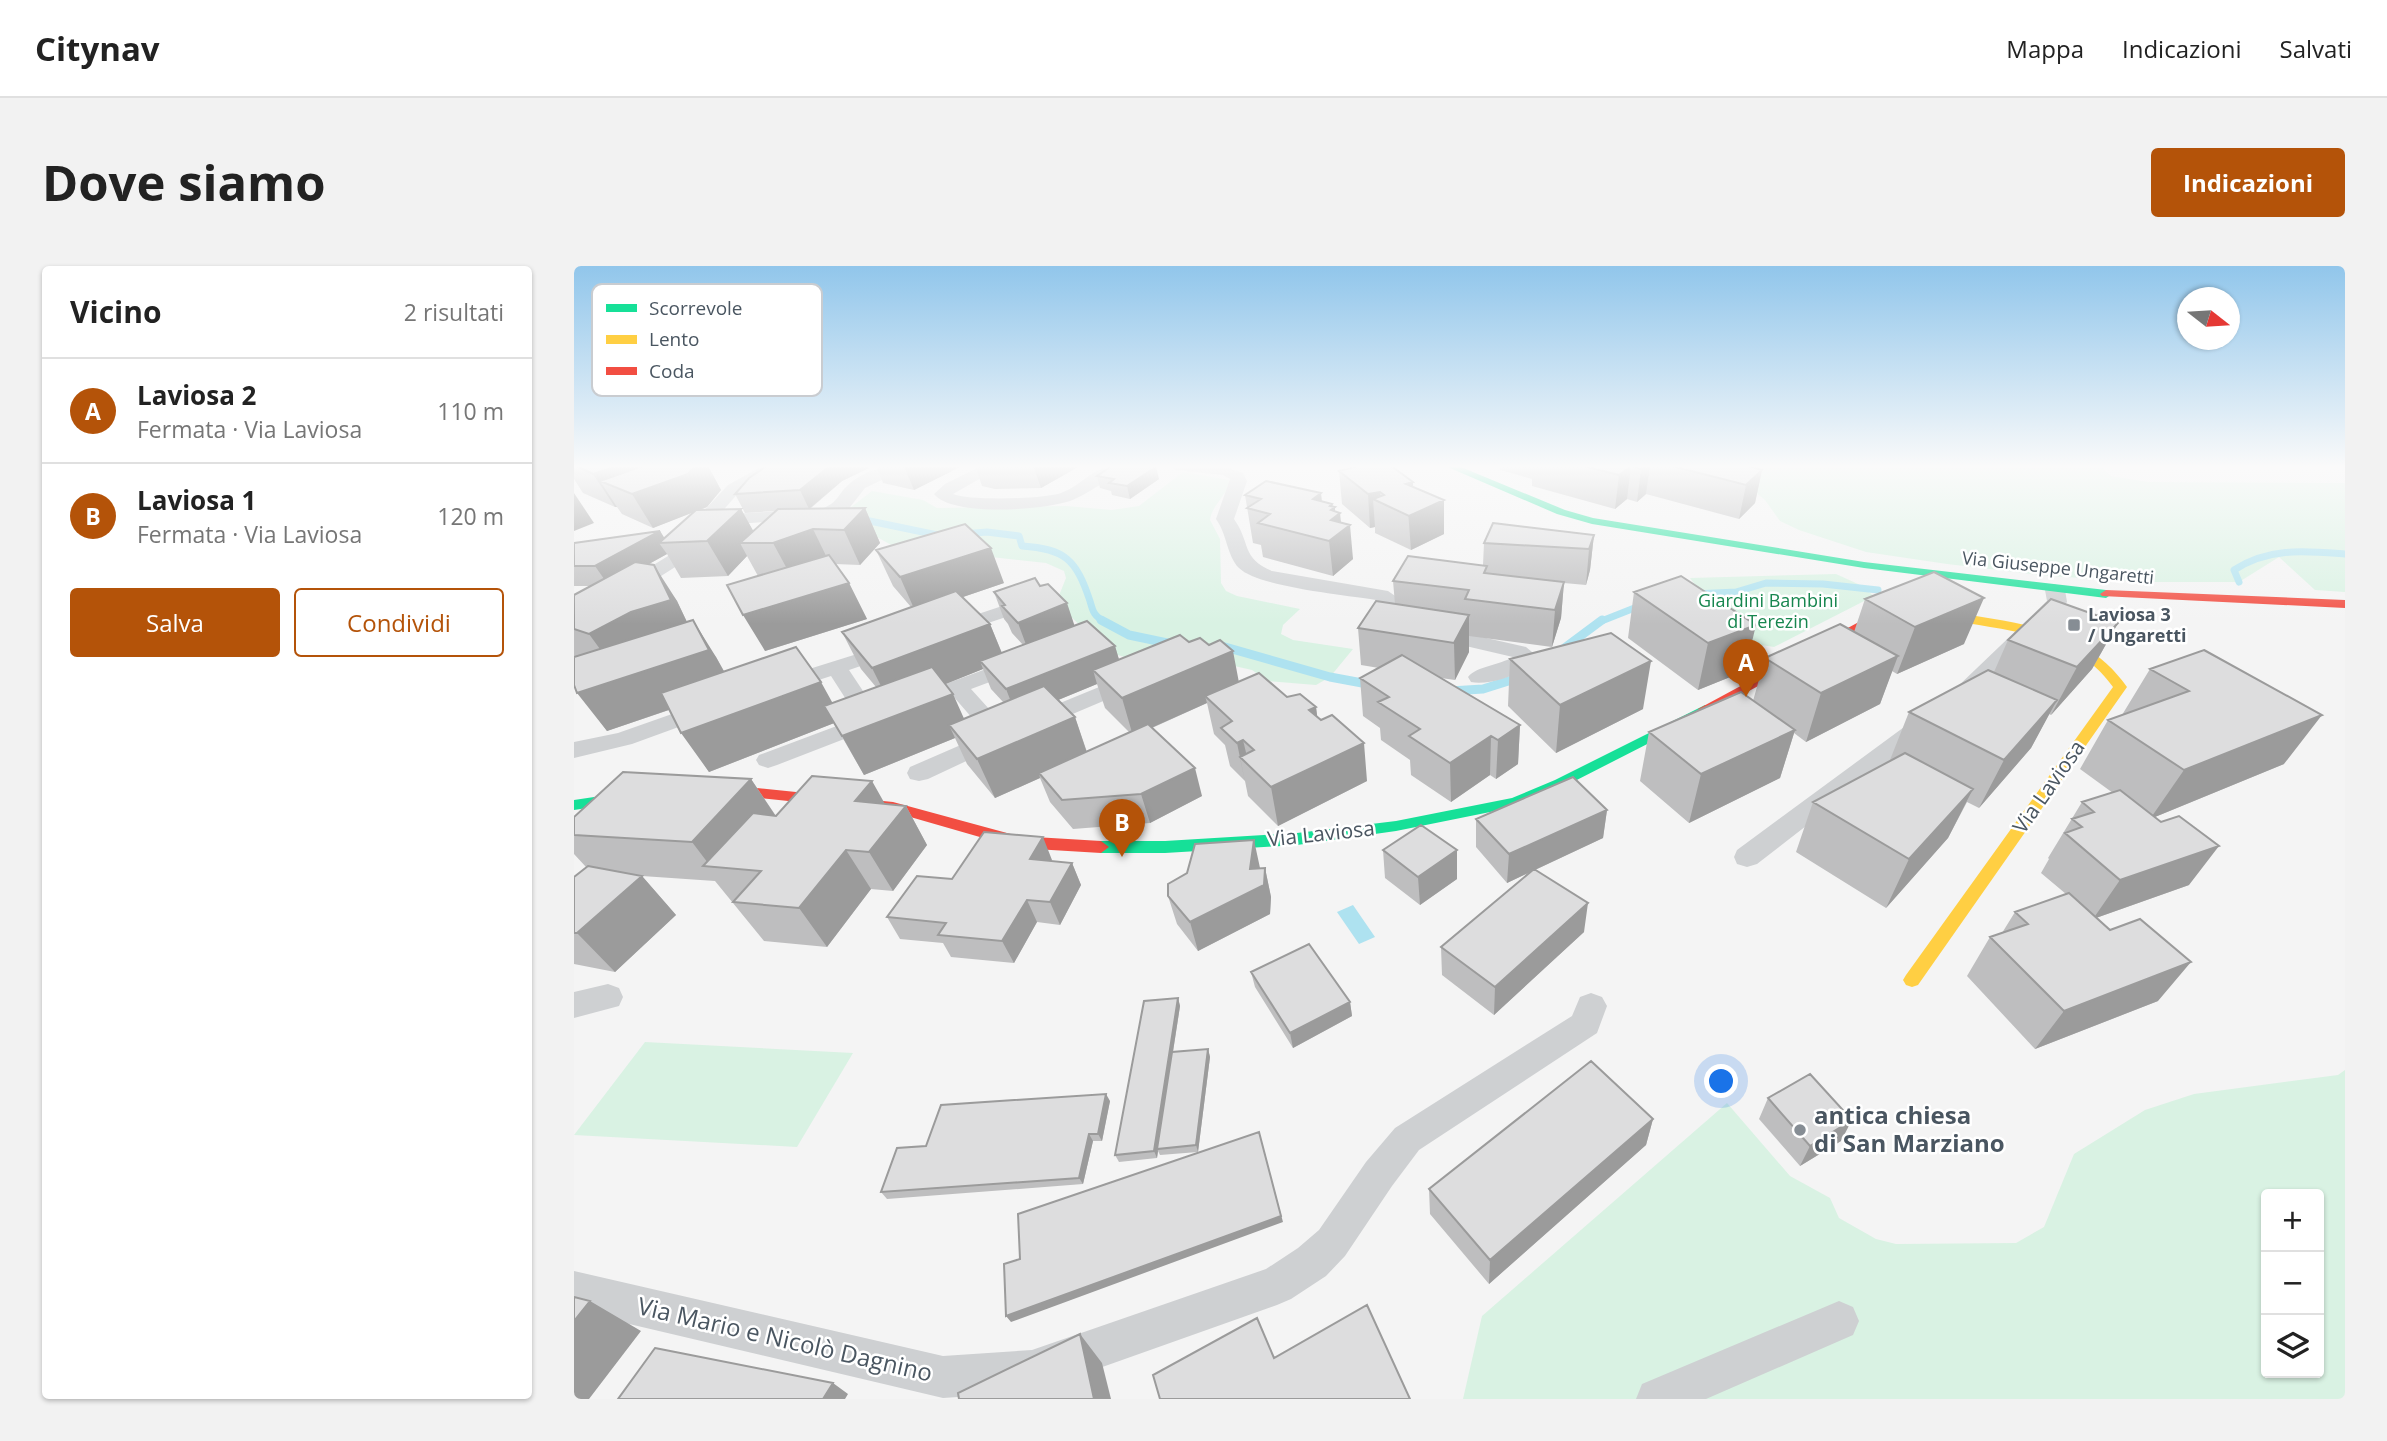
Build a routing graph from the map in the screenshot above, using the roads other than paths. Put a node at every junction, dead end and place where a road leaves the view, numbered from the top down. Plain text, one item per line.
1 (709, 518) edge
2 (786, 518) edge
3 (1225, 518) edge
4 (1585, 518) edge
5 (700, 528) junction
6 (670, 540) edge
7 (2056, 590) junction
8 (1039, 600) edge
9 (2345, 604) edge
10 (574, 623) edge
11 (2026, 629) junction
12 (937, 634) edge
13 (912, 642) edge
14 (1032, 658) edge
15 (836, 667) junction
16 (1479, 677) dead end
17 (1126, 683) edge
18 (957, 687) junction
19 (757, 693) edge
20 (733, 701) edge
21 (871, 721) junction
22 (1001, 736) junction
23 (574, 750) edge
24 (768, 760) dead end
25 (919, 773) dead end
26 (692, 789) edge
27 (654, 793) edge
28 (574, 805) edge
29 (1748, 857) dead end
30 (1912, 981) dead end
31 (608, 997) dead end
32 (574, 1005) edge
33 (1591, 1006) dead end
34 (1277, 1284) joint
35 (574, 1290) edge
36 (1839, 1321) dead end
37 (1657, 1399) edge

1 - 5 street
2 - 5 street
3 - 16 street
4 - 7 street, Via Giuseppe Ungaretti
5 - 6 street
5 - 10 street
7 - 9 street, Via Giuseppe Ungaretti
7 - 11 street
8 - 12 street
11 - 26 street, Via Laviosa
11 - 29 street
11 - 30 street, Via Laviosa
13 - 15 street
14 - 18 street
15 - 19 street
15 - 21 street
17 - 22 street
18 - 21 street
18 - 22 street
20 - 23 street
21 - 24 street
22 - 25 street
27 - 28 street
31 - 32 street
33 - 34 street
34 - 35 street, Via Mario e Nicolò Dagnino
36 - 37 street

